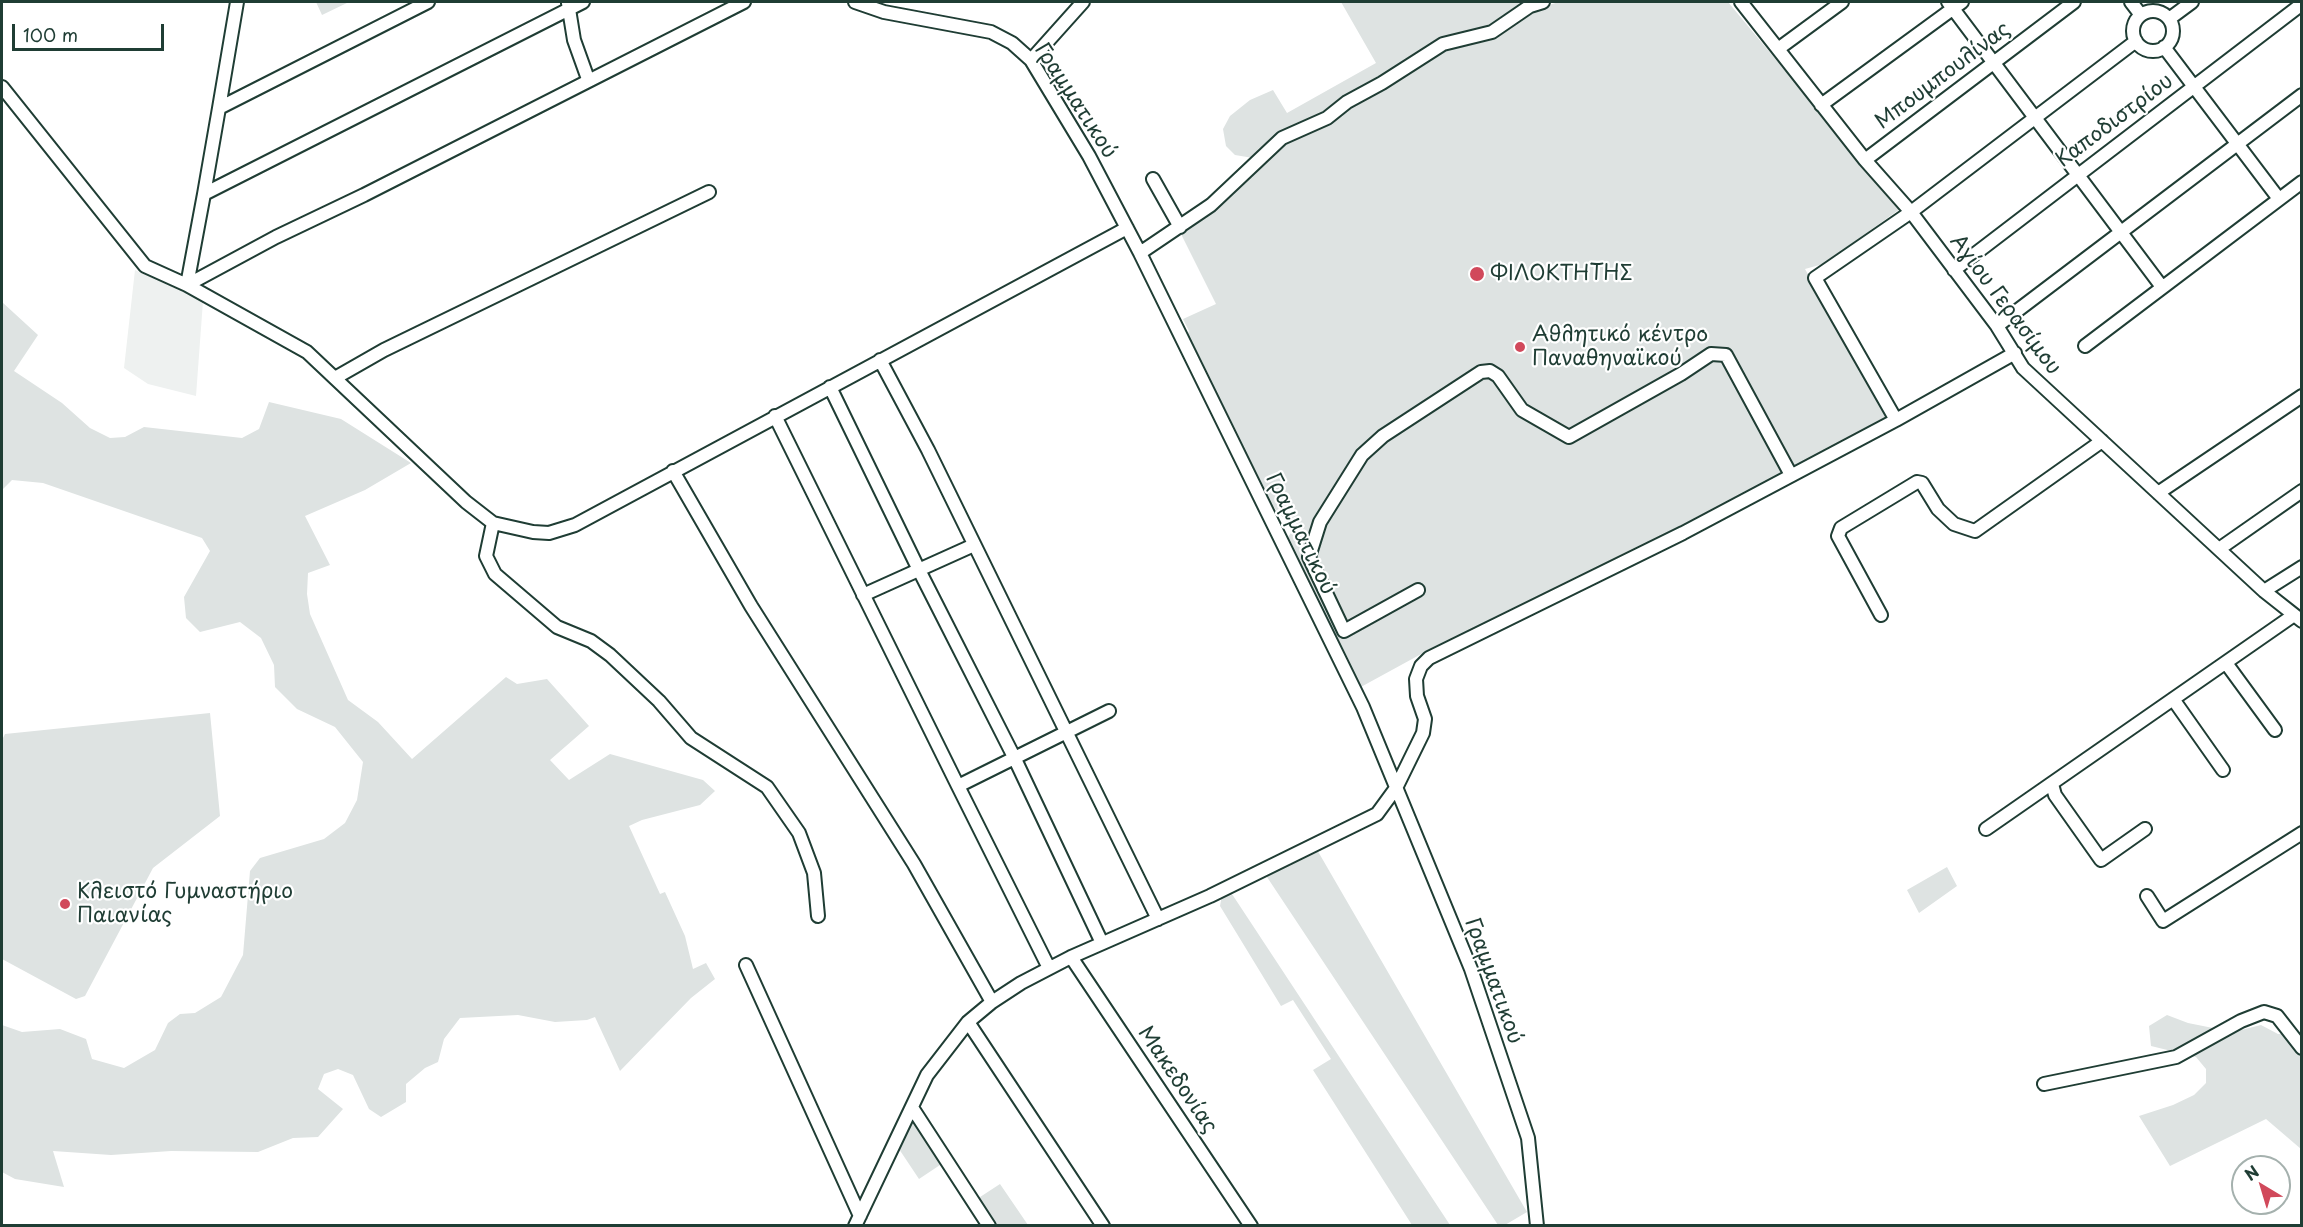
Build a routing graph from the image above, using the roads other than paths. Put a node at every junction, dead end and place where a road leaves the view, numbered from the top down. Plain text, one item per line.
1 (237, 2) edge
2 (428, 2) edge
3 (583, 2) edge
4 (744, 2) edge
5 (855, 2) edge
6 (1083, 2) edge
7 (1543, 2) edge
8 (1740, 2) edge
9 (1842, 2) edge
10 (2074, 2) edge
11 (2131, 2) edge
12 (2192, 2) edge
13 (1955, 4) edge
14 (2301, 4) edge
15 (568, 5) edge
16 (2141, 15) junction
17 (2169, 19) junction
18 (2136, 41) junction
19 (2164, 47) junction
20 (1778, 49) junction
21 (1031, 60) junction
22 (1994, 63) junction
23 (588, 79) junction
24 (2194, 86) junction
25 (2, 87) edge
26 (2301, 95) edge
27 (1821, 105) junction
28 (219, 108) junction
29 (2035, 117) junction
30 (2238, 144) junction
31 (1865, 160) junction
32 (2077, 174) junction
33 (1153, 179) dead end
34 (2301, 182) edge
35 (709, 192) dead end
36 (204, 194) junction
37 (2279, 199) junction
38 (1911, 212) junction
39 (1180, 227) junction
40 (1127, 228) junction
41 (2121, 233) junction
42 (1140, 253) junction
43 (1954, 270) junction
44 (187, 285) junction
45 (2162, 287) junction
46 (1997, 326) junction
47 (2085, 346) dead end
48 (2015, 353) junction
49 (879, 360) junction
50 (335, 378) junction
51 (830, 387) junction
52 (2301, 396) edge
53 (775, 416) junction
54 (1896, 420) junction
55 (2102, 441) junction
56 (673, 471) junction
57 (1791, 475) junction
58 (2301, 491) edge
59 (2158, 493) junction
60 (493, 523) junction
61 (974, 545) junction
62 (2220, 549) junction
63 (2301, 567) edge
64 (919, 570) junction
65 (1418, 590) dead end
66 (2264, 591) junction
67 (863, 595) junction
68 (1881, 615) dead end
69 (2298, 618) edge
70 (2226, 663) junction
71 (2173, 699) junction
72 (1109, 711) dead end
73 (2275, 730) dead end
74 (1068, 732) junction
75 (1014, 757) junction
76 (2223, 770) dead end
77 (2052, 784) junction
78 (958, 786) junction
79 (1396, 788) junction
80 (1986, 829) dead end
81 (2145, 829) dead end
82 (2301, 833) edge
83 (2147, 896) dead end
84 (818, 916) dead end
85 (1158, 919) junction
86 (1102, 943) junction
87 (1071, 957) junction
88 (746, 965) dead end
89 (1048, 968) junction
90 (992, 1002) junction
91 (968, 1022) junction
92 (2301, 1048) edge
93 (2044, 1084) dead end
94 (913, 1108) junction
95 (858, 1221) edge
96 (989, 1226) edge
97 (1103, 1226) edge
98 (1251, 1226) edge
99 (1537, 1226) edge

1 - 28 street
2 - 28 street
3 - 15 street
4 - 23 street
5 - 21 street, Γραμματικού
6 - 21 street
7 - 39 street
8 - 20 street, Αγίου Γερασίμου
9 - 20 street
10 - 22 street, Μπουμπουλίνας
11 - 16 street
12 - 17 street
13 - 22 street
13 - 27 street
14 - 24 street, Καποδιστρίου
15 - 23 street
15 - 36 street
16 - 17 street
16 - 18 street
17 - 19 street
18 - 19 street
18 - 29 street
19 - 24 street
20 - 27 street, Αγίου Γερασίμου
21 - 40 street, Γραμματικού
22 - 29 street
22 - 31 street, Μπουμπουλίνας
23 - 44 street
24 - 30 street
24 - 32 street, Καποδιστρίου
25 - 44 street
26 - 30 street
27 - 31 street, Αγίου Γερασίμου
28 - 36 street
29 - 32 street
29 - 38 street
30 - 37 street
30 - 41 street
31 - 38 street, Αγίου Γερασίμου
32 - 41 street
32 - 43 street, Καποδιστρίου
33 - 39 street
34 - 37 street
35 - 50 street
36 - 44 street
37 - 45 street
38 - 43 street, Αγίου Γερασίμου
38 - 54 street
39 - 42 street
40 - 42 street, Γραμματικού
40 - 49 street
41 - 45 street
41 - 46 street
42 - 79 street, Γραμματικού
43 - 46 street, Αγίου Γερασίμου
44 - 50 street
45 - 47 street
46 - 48 street, Αγίου Γερασίμου
48 - 54 street
48 - 55 street, Αγίου Γερασίμου
49 - 51 street
49 - 61 street
50 - 60 street
51 - 53 street
51 - 64 street
52 - 59 street
53 - 56 street
53 - 67 street
54 - 57 street
55 - 59 street, Αγίου Γερασίμου
55 - 68 street
56 - 60 street
56 - 90 street
57 - 65 street
57 - 79 street
58 - 62 street
59 - 62 street, Αγίου Γερασίμου
60 - 84 street
61 - 64 street
61 - 74 street
62 - 66 street, Αγίου Γερασίμου
63 - 66 street
64 - 67 street
64 - 75 street
66 - 69 street, Αγίου Γερασίμου
67 - 78 street
69 - 70 street
70 - 71 street
70 - 73 street
71 - 76 street
71 - 77 street
72 - 74 street
74 - 75 street
74 - 85 street
75 - 78 street
75 - 86 street
77 - 80 street
77 - 81 street
78 - 89 street
79 - 85 street
79 - 99 street, Γραμματικού
82 - 83 street
85 - 86 street
86 - 87 street
87 - 89 street
87 - 98 street, Μακεδονίας
88 - 95 street
89 - 90 street
90 - 91 street
91 - 94 street
91 - 97 street
92 - 93 street
94 - 95 street
94 - 96 street

